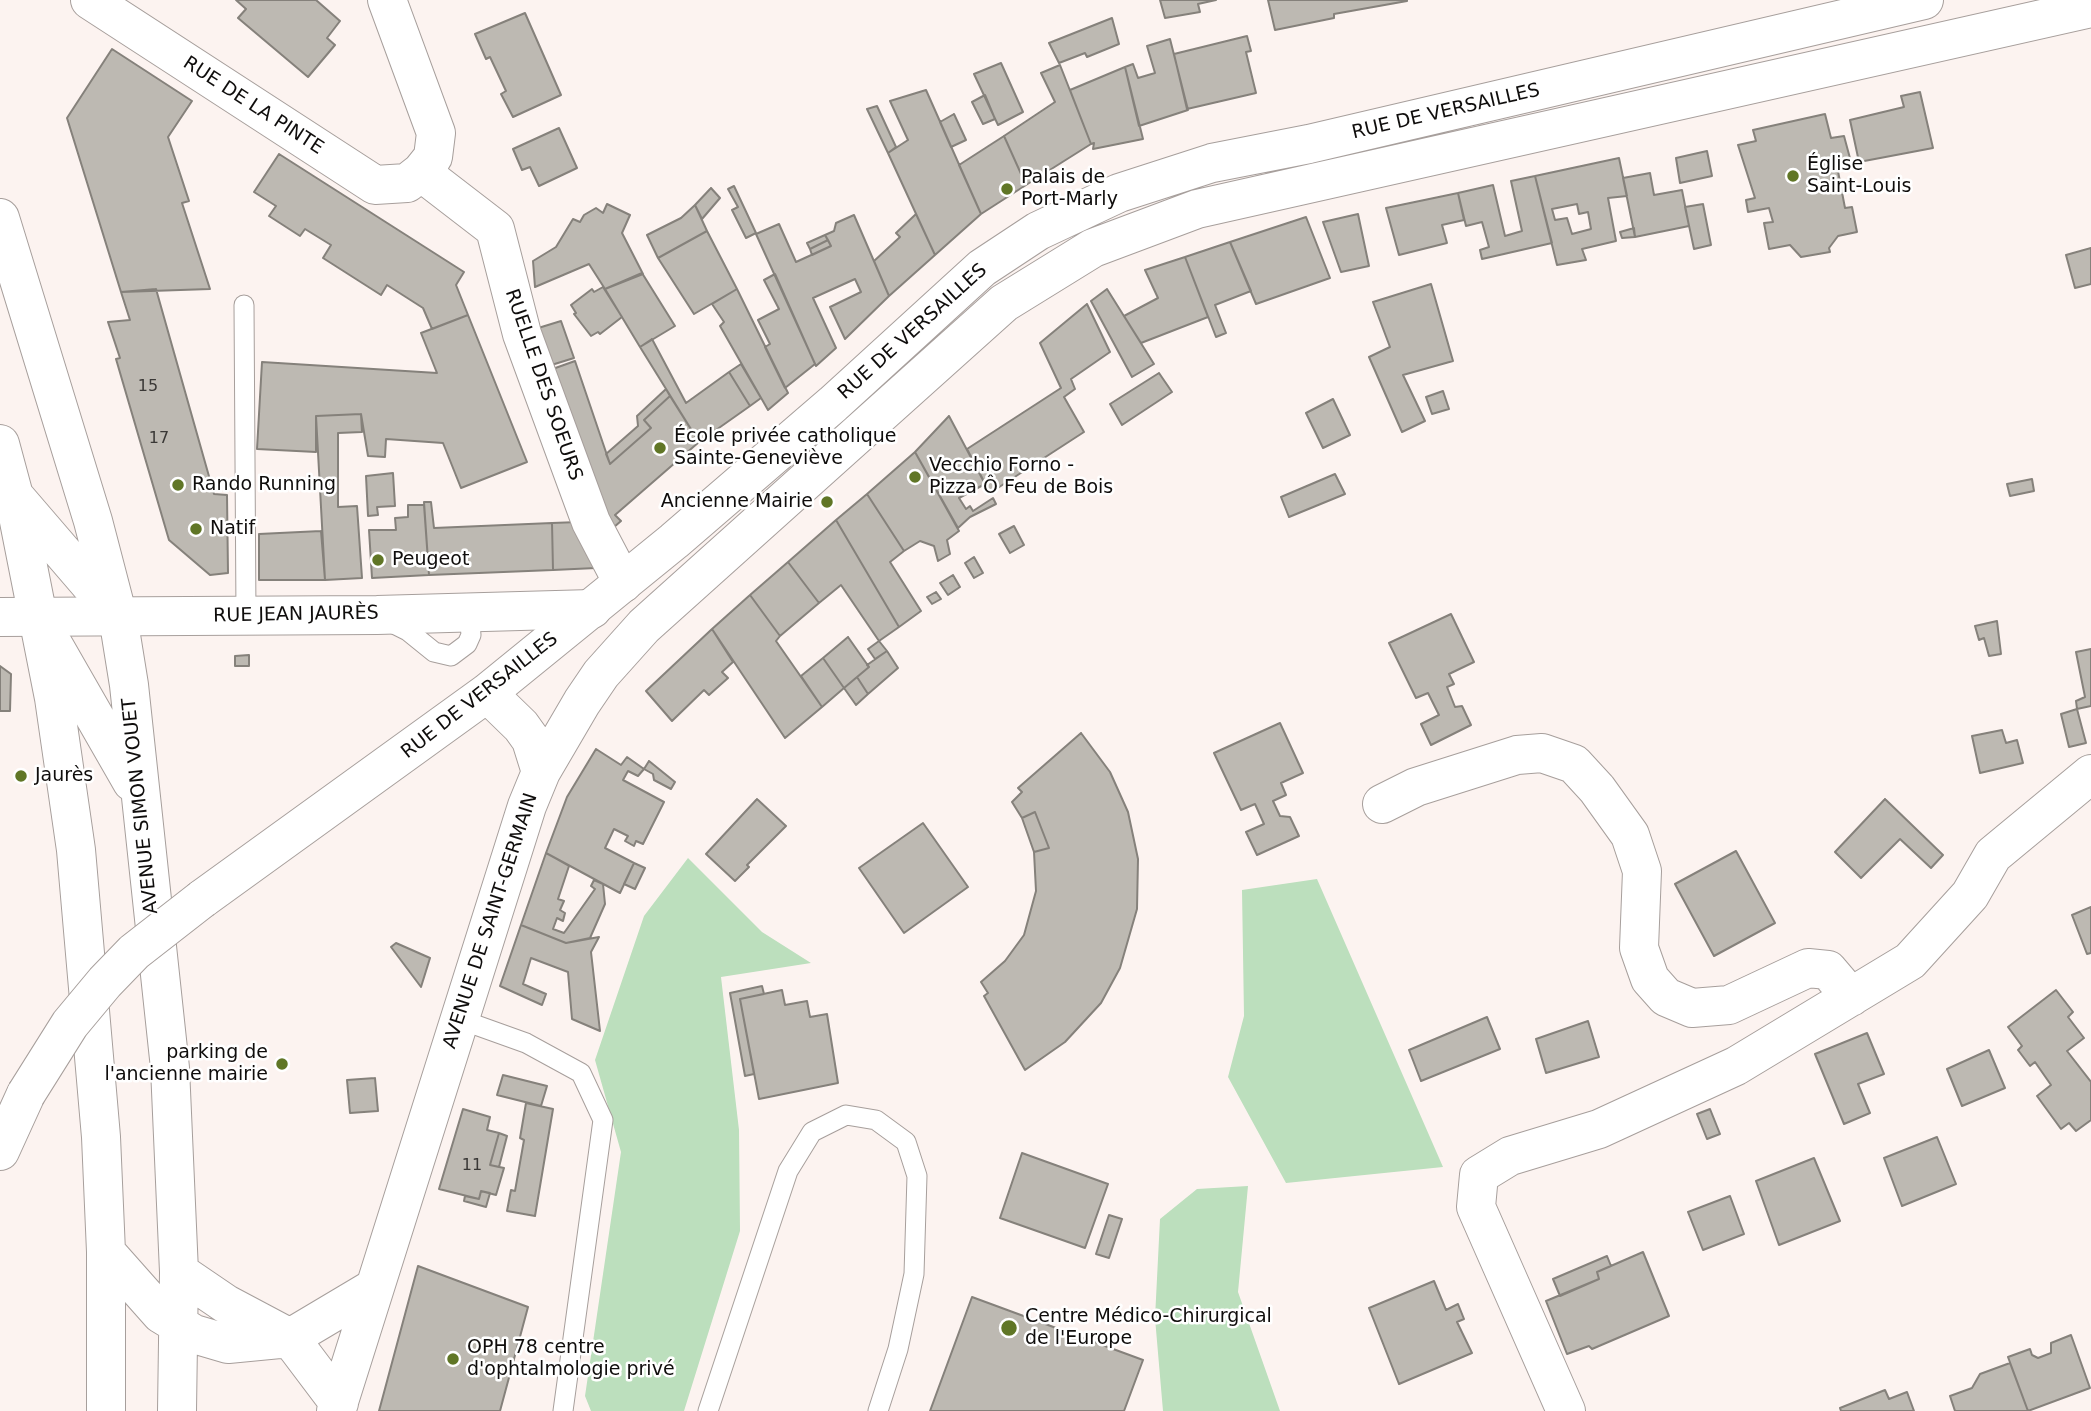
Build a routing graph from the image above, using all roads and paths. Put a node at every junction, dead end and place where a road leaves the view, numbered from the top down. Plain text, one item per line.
1 (90, 0) edge
2 (387, 0) edge
3 (1924, 0) edge
4 (2091, 8) edge
5 (421, 172) junction
6 (0, 218) edge
7 (244, 305) dead end
8 (0, 444) edge
9 (14, 496) junction
10 (623, 583) junction
11 (680, 593) joint
12 (592, 609) junction
13 (246, 615) junction
14 (19, 617) edge
15 (118, 617) junction
16 (487, 693) junction
17 (541, 772) junction
18 (2091, 774) edge
19 (140, 795) junction
20 (1382, 804) dead end
21 (1851, 997) junction
22 (459, 1019) junction
23 (0, 1151) edge
24 (106, 1252) junction
25 (179, 1272) junction
26 (374, 1288) junction
27 (178, 1326) junction
28 (290, 1338) junction
29 (337, 1407) edge
30 (106, 1411) edge
31 (177, 1411) edge
32 (563, 1411) edge
33 (708, 1411) edge
34 (878, 1411) edge
35 (1566, 1411) edge

1 - 5 main road, RUE DE LA PINTE
2 - 5 main road
3 - 10 main road, RUE DE VERSAILLES
4 - 11 main road, RUE DE VERSAILLES
5 - 10 main road, RUELLE DES SOEURS
6 - 15 main road, AVENUE SIMON VOUET
7 - 13 lane
8 - 9 main road
9 - 14 main road
9 - 15 main road
10 - 12 main road, RUE DE VERSAILLES
11 - 17 main road, AVENUE DE SAINT-GERMAIN
12 - 13 main road, RUE JEAN JAURÈS
12 - 16 main road, RUE DE VERSAILLES
13 - 15 main road, RUE JEAN JAURÈS
14 - 15 main road, RUE JEAN JAURÈS
14 - 19 main road
14 - 24 main road
15 - 19 main road, AVENUE SIMON VOUET
16 - 17 main road
16 - 23 main road, RUE DE VERSAILLES, bridge
17 - 22 main road, AVENUE DE SAINT-GERMAIN
18 - 21 main road
19 - 25 main road, AVENUE SIMON VOUET
20 - 21 main road
21 - 35 main road
22 - 26 main road, AVENUE DE SAINT-GERMAIN
22 - 32 lane
24 - 27 main road
24 - 30 main road
25 - 27 main road, AVENUE SIMON VOUET
25 - 28 main road
26 - 28 main road
26 - 29 main road, AVENUE DE SAINT-GERMAIN
27 - 28 main road
27 - 31 main road, AVENUE SIMON VOUET
28 - 29 main road
33 - 34 lane

